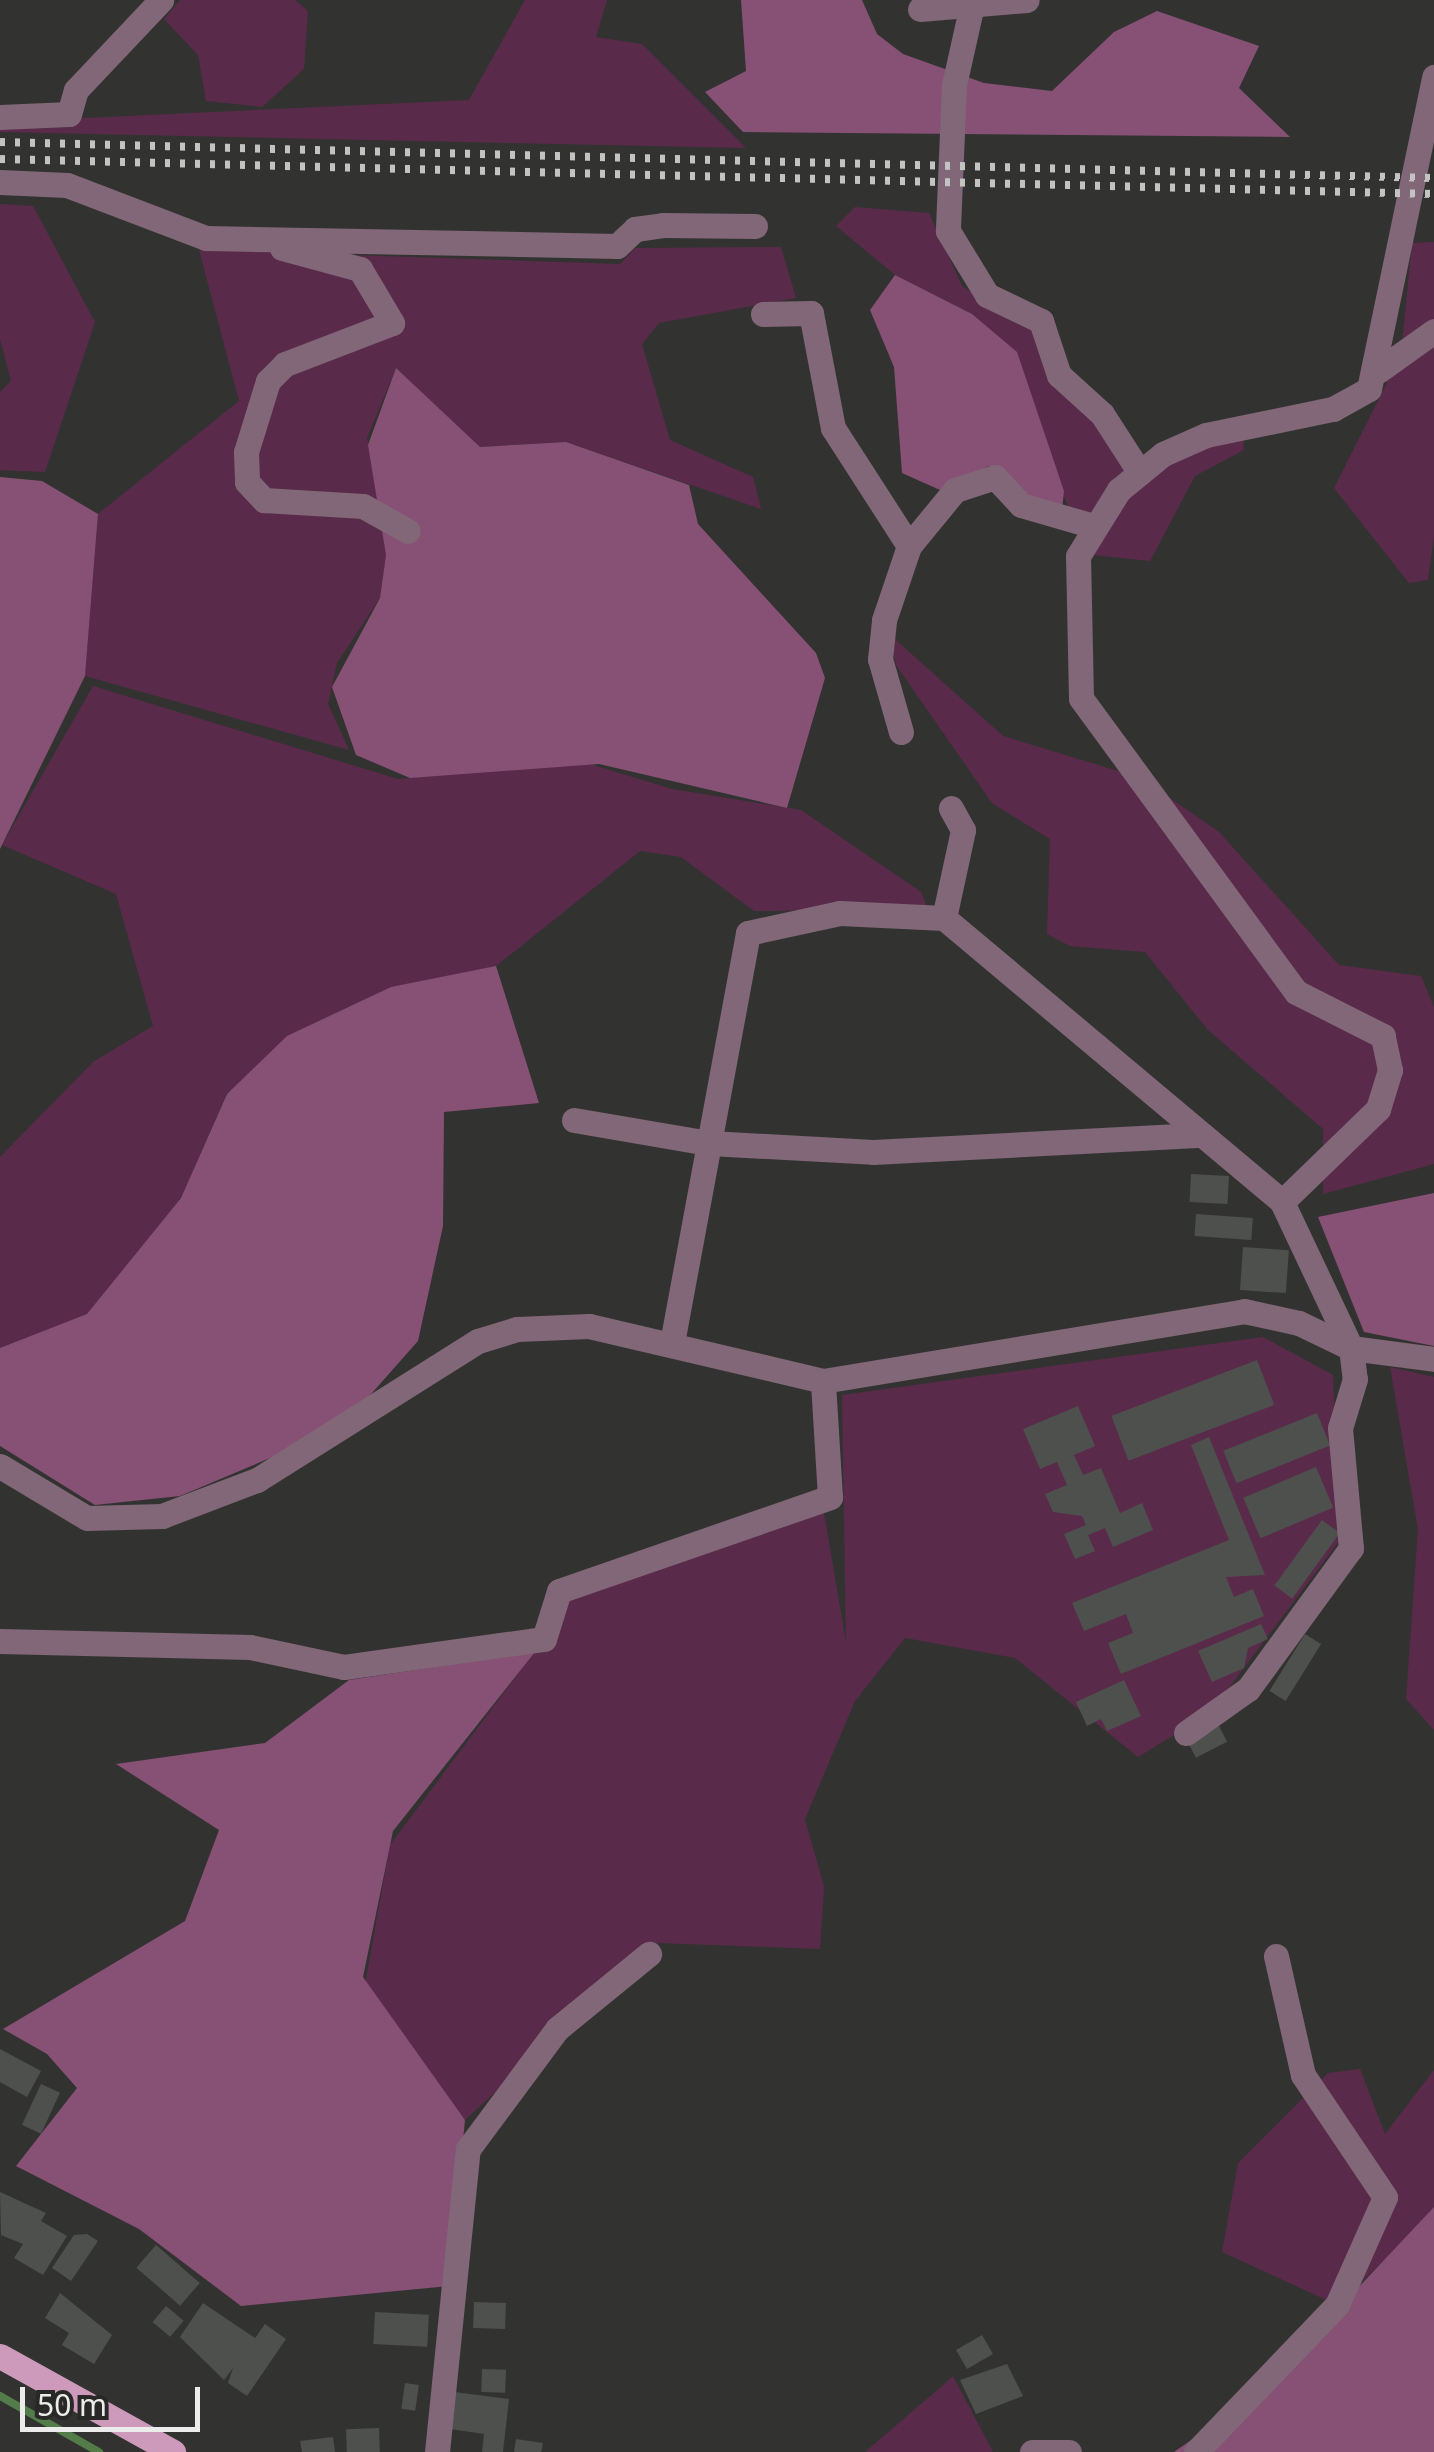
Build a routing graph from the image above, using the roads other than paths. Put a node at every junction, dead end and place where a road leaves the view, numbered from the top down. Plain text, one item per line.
1 (161, 0) edge
2 (1028, 0) edge
3 (971, 9) junction
4 (920, 10) dead end
5 (1434, 76) edge
6 (0, 117) edge
7 (0, 182) edge
8 (754, 226) dead end
9 (269, 240) junction
10 (763, 314) dead end
11 (1434, 331) edge
12 (1378, 371) junction
13 (1140, 473) junction
14 (1090, 525) junction
15 (408, 531) dead end
16 (909, 546) junction
17 (900, 732) dead end
18 (951, 808) dead end
19 (944, 918) junction
20 (574, 1120) dead end
21 (1202, 1135) junction
22 (709, 1143) junction
23 (1282, 1202) junction
24 (672, 1343) junction
25 (1351, 1348) junction
26 (1434, 1359) edge
27 (824, 1381) junction
28 (0, 1466) edge
29 (0, 1641) edge
30 (1186, 1733) dead end
31 (649, 1954) dead end
32 (1276, 1956) dead end
33 (0, 2356) edge
34 (173, 2452) edge
35 (436, 2452) edge
36 (1032, 2452) edge
37 (1069, 2452) edge
38 (1196, 2452) edge

1 - 6 street
2 - 3 street
3 - 4 street
3 - 13 street
5 - 12 street
7 - 9 street
8 - 9 street
9 - 15 street
10 - 16 street
11 - 12 street
12 - 13 street
13 - 14 street
14 - 16 street
14 - 23 street
16 - 17 street
18 - 19 street
19 - 21 street
19 - 22 street
20 - 22 street
21 - 22 street
21 - 23 street
22 - 24 street
23 - 25 street
24 - 27 street
24 - 28 street
25 - 26 street
25 - 27 street
25 - 30 street
27 - 29 street
31 - 35 street
32 - 38 street
33 - 34 main road
36 - 37 street

